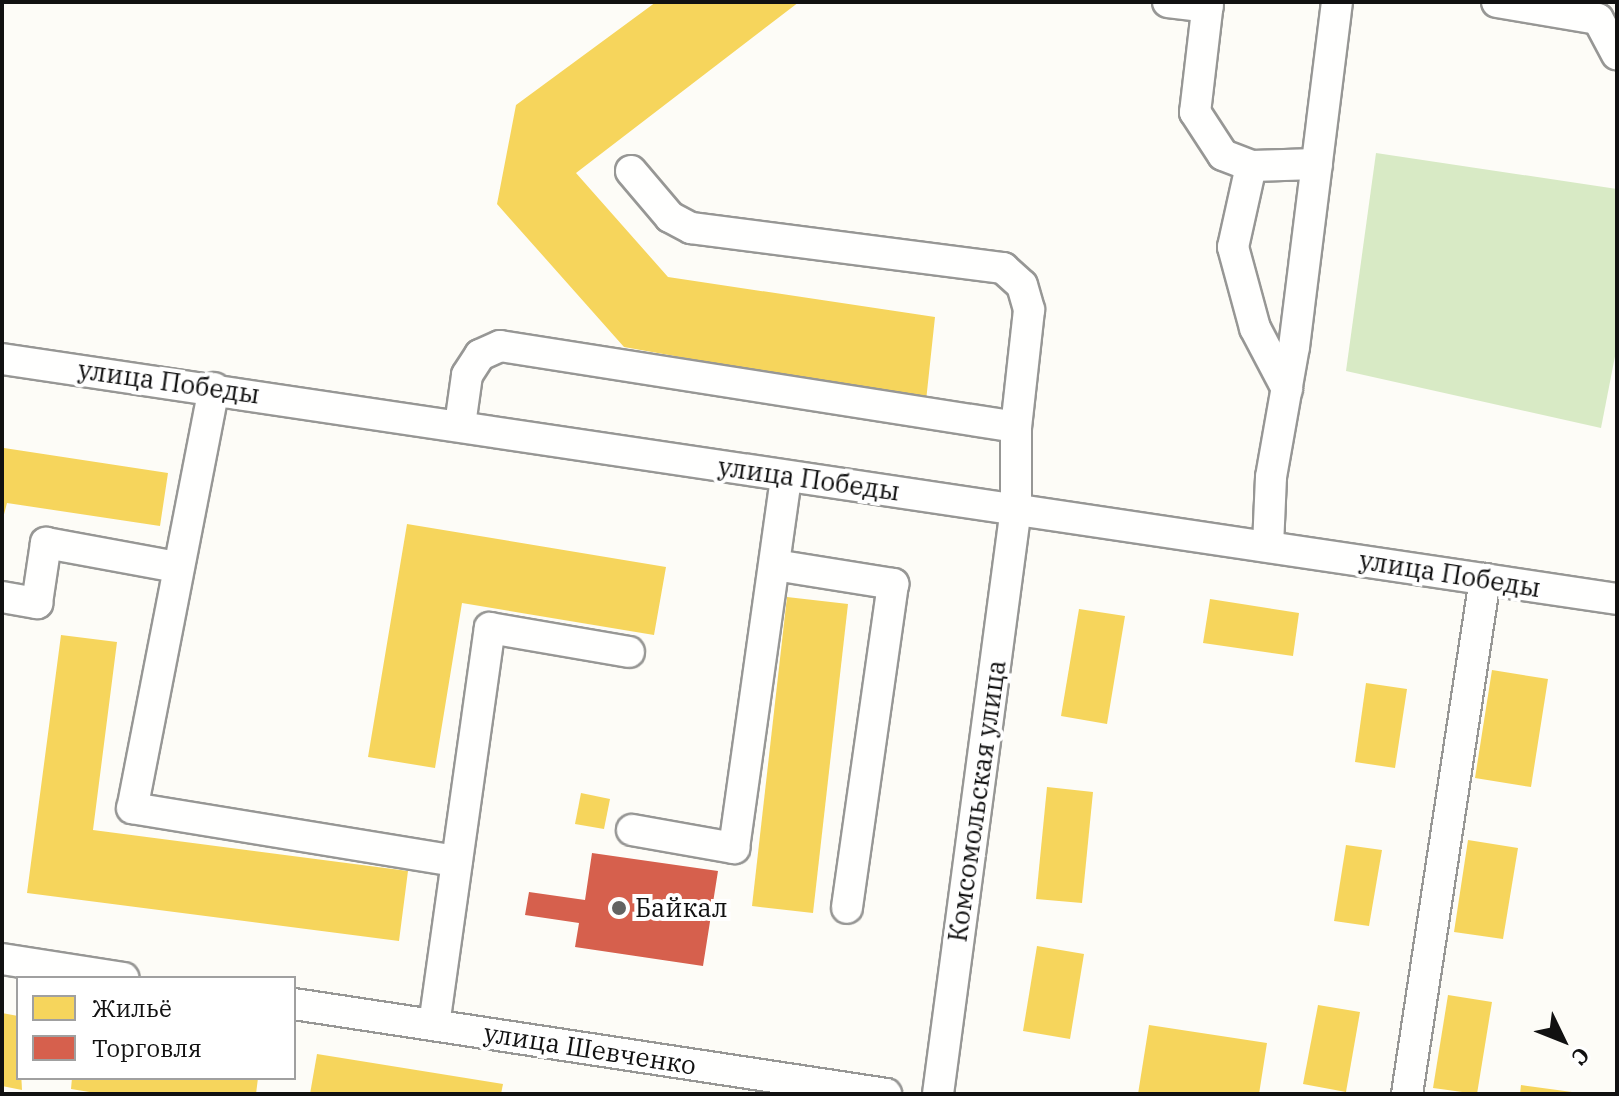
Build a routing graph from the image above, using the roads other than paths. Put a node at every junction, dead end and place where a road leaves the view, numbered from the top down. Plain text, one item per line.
1 (1168, 2) edge
2 (1337, 2) edge
3 (1497, 2) edge
4 (1208, 5) edge
5 (1608, 19) edge
6 (1617, 54) edge
7 (1317, 164) junction
8 (1251, 166) junction
9 (631, 171) dead end
10 (2, 359) edge
11 (214, 388) junction
12 (1287, 389) junction
13 (460, 425) junction
14 (1016, 427) junction
15 (786, 477) junction
16 (1016, 508) junction
17 (1268, 546) junction
18 (775, 565) junction
19 (177, 567) junction
20 (1485, 579) junction
21 (2, 597) edge
22 (1617, 599) edge
23 (629, 652) dead end
24 (632, 830) dead end
25 (457, 861) junction
26 (847, 908) dead end
27 (2, 959) edge
28 (111, 976) edge
29 (296, 1004) edge
30 (434, 1025) junction
31 (764, 1085) edge
32 (886, 1094) edge
33 (938, 1094) edge
34 (1407, 1094) edge

1 - 4 street
2 - 7 street
3 - 5 street
4 - 8 street
5 - 6 street
7 - 8 street
7 - 12 street
8 - 12 street
9 - 14 street, Комсомольская улица
10 - 11 street, улица Победы
11 - 13 street, улица Победы
11 - 19 street
12 - 17 street
13 - 14 street
13 - 15 street, улица Победы
14 - 16 street, Комсомольская улица
15 - 16 street, улица Победы
15 - 18 street
16 - 17 street, улица Победы
16 - 33 street, Комсомольская улица
17 - 20 street, улица Победы
18 - 24 street
18 - 26 street
19 - 21 street
19 - 25 street
20 - 22 street, улица Победы
20 - 34 street
23 - 25 street
25 - 30 street
27 - 28 street
29 - 30 street, улица Шевченко
30 - 31 street, улица Шевченко
31 - 32 street, улица Шевченко

